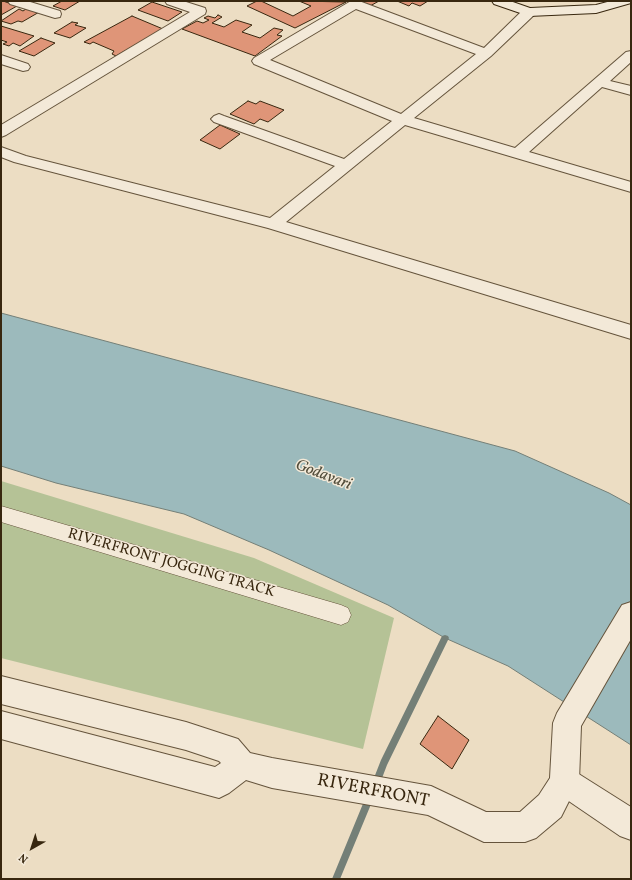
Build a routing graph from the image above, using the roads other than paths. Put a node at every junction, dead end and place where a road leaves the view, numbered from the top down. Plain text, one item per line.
1 (14, 1) edge
2 (50, 1) edge
3 (171, 1) edge
4 (498, 1) edge
5 (573, 1) edge
6 (626, 1) edge
7 (37, 8) junction
8 (525, 11) junction
9 (55, 14) dead end
10 (486, 53) junction
11 (631, 54) edge
12 (1, 59) edge
13 (23, 67) dead end
14 (599, 82) junction
15 (631, 91) edge
16 (219, 119) dead end
17 (403, 120) junction
18 (1, 132) edge
19 (1, 152) edge
20 (518, 153) junction
21 (346, 165) junction
22 (631, 187) edge
23 (273, 224) junction
24 (631, 332) edge
25 (1, 514) edge
26 (631, 614) edge
27 (341, 615) dead end
28 (1, 690) edge
29 (1, 725) edge
30 (242, 765) junction
31 (564, 782) junction
32 (631, 825) edge

1 - 7 street
2 - 7 street
3 - 18 street
4 - 8 street
5 - 8 street
6 - 8 street
7 - 9 street
8 - 10 street
10 - 17 street
10 - 17 street
11 - 14 street
12 - 13 street
14 - 15 street
14 - 20 street
16 - 21 street
17 - 20 street
17 - 21 street
19 - 23 street
20 - 22 street
21 - 23 street
23 - 24 street
25 - 27 street, RIVERFRONT JOGGING TRACK
26 - 31 street, RIVERFRONT
28 - 30 street
29 - 30 street
30 - 31 street, RIVERFRONT
31 - 32 street

